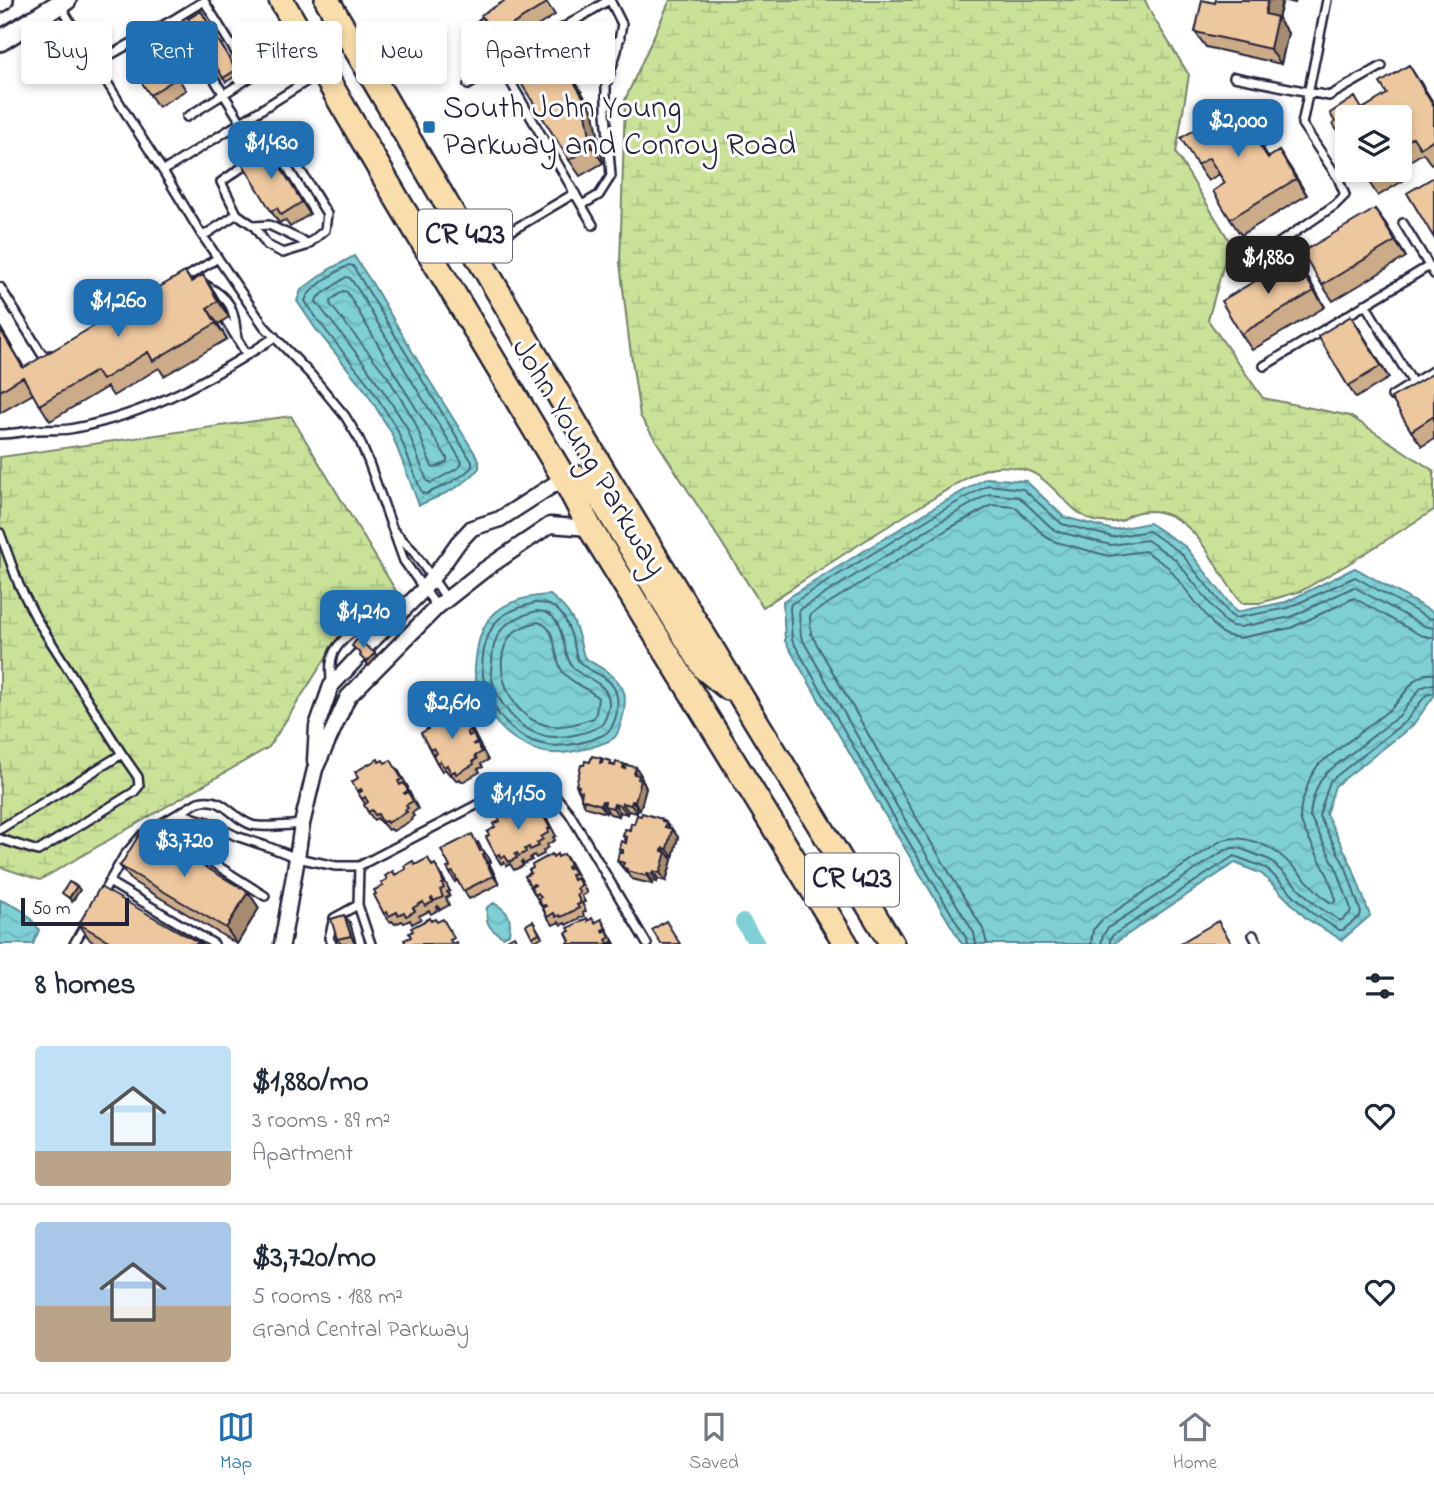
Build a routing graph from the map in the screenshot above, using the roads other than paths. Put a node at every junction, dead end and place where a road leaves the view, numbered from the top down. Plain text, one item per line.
1 (281, 0) edge
2 (327, 0) edge
3 (610, 0) edge
4 (1327, 0) edge
5 (63, 2) edge
6 (499, 13) edge
7 (176, 18) junction
8 (73, 21) edge
9 (178, 21) edge
10 (293, 21) edge
11 (484, 21) edge
12 (574, 21) edge
13 (620, 40) junction
14 (0, 41) edge
15 (615, 43) edge
16 (112, 54) edge
17 (1382, 66) dead end
18 (1234, 77) dead end
19 (109, 84) edge
20 (217, 84) edge
21 (301, 84) edge
22 (330, 84) edge
23 (511, 84) edge
24 (522, 84) edge
25 (514, 89) junction
26 (1309, 92) junction
27 (223, 94) junction
28 (187, 117) dead end
29 (240, 122) junction
30 (261, 154) junction
31 (163, 171) junction
32 (575, 193) junction
33 (582, 205) junction
34 (237, 214) junction
35 (1403, 223) dead end
36 (593, 225) dead end
37 (254, 226) junction
38 (202, 236) junction
39 (1279, 243) dead end
40 (309, 244) junction
41 (475, 253) junction
42 (218, 258) junction
43 (1429, 265) junction
44 (196, 271) junction
45 (1434, 274) edge
46 (203, 283) junction
47 (174, 285) edge
48 (0, 287) edge
49 (209, 294) edge
50 (1365, 304) junction
51 (225, 319) dead end
52 (275, 337) junction
53 (237, 339) junction
54 (61, 354) edge
55 (247, 355) junction
56 (1264, 366) dead end
57 (1434, 370) edge
58 (1413, 383) junction
59 (1392, 396) edge
60 (528, 418) junction
61 (0, 434) edge
62 (604, 472) junction
63 (564, 478) junction
64 (590, 528) junction
65 (392, 529) junction
66 (0, 533) edge
67 (433, 577) junction
68 (424, 590) junction
69 (413, 601) junction
70 (442, 603) junction
71 (342, 674) junction
72 (360, 685) junction
73 (331, 686) junction
74 (744, 701) junction
75 (122, 754) junction
76 (315, 769) junction
77 (181, 813) junction
78 (302, 824) junction
79 (155, 826) junction
80 (0, 829) edge
81 (0, 839) edge
82 (297, 858) junction
83 (359, 866) junction
84 (109, 883) junction
85 (265, 896) dead end
86 (358, 905) junction
87 (96, 906) edge
88 (89, 918) edge
89 (1252, 935) dead end
90 (76, 943) edge
91 (214, 944) edge
92 (282, 944) edge
93 (332, 944) edge
94 (371, 944) edge
95 (647, 944) edge
96 (846, 944) edge
97 (892, 944) edge
98 (1258, 944) edge

1 - 10 highway, John Young Parkway / CR 423
2 - 41 highway, John Young Parkway / CR 423
3 - 12 lane
3 - 13 lane
4 - 26 lane
5 - 8 lane
5 - 14 main road
6 - 11 lane
7 - 9 lane
7 - 16 lane
7 - 27 lane
13 - 15 lane
13 - 33 lane
17 - 26 lane
18 - 26 lane
19 - 31 lane
20 - 27 lane
21 - 29 lane
22 - 60 highway, John Young Parkway / CR 423
23 - 25 lane
24 - 25 lane
25 - 32 lane
26 - 39 lane
27 - 28 lane
27 - 29 lane
29 - 30 lane
29 - 31 lane
30 - 34 lane
30 - 40 lane
31 - 38 lane
32 - 33 lane
32 - 41 lane
33 - 36 lane
34 - 37 lane
34 - 38 lane
35 - 43 lane
37 - 40 lane
37 - 40 lane
38 - 42 lane
41 - 62 highway, John Young Parkway / CR 423
42 - 44 lane
42 - 52 lane
43 - 45 lane
43 - 50 lane
44 - 46 lane
44 - 47 lane
46 - 49 lane
46 - 53 lane
48 - 54 lane
50 - 56 lane
50 - 58 lane
51 - 53 lane
52 - 55 lane
52 - 65 lane
53 - 55 lane
55 - 61 lane
57 - 58 lane
58 - 59 lane
60 - 62 highway
60 - 63 highway, John Young Parkway / CR 423
62 - 74 highway, John Young Parkway / CR 423
63 - 64 highway, John Young Parkway / CR 423
63 - 67 street
63 - 74 highway
64 - 70 street
64 - 96 highway, John Young Parkway / CR 423
65 - 67 lane
65 - 68 lane
66 - 75 lane
67 - 68 street
67 - 70 lane
68 - 69 street
68 - 70 lane
69 - 71 street
69 - 73 lane
70 - 72 street
71 - 72 lane
71 - 73 street
72 - 76 street
73 - 76 street
74 - 97 highway, John Young Parkway / CR 423
75 - 80 lane
75 - 81 lane
76 - 78 street
77 - 78 lane
77 - 79 lane
77 - 82 lane
78 - 82 street
79 - 84 lane
79 - 85 lane
82 - 83 lane
82 - 92 street
83 - 86 lane
83 - 95 lane
84 - 87 lane
84 - 91 lane
86 - 93 lane
86 - 94 lane
88 - 90 lane
89 - 98 lane

